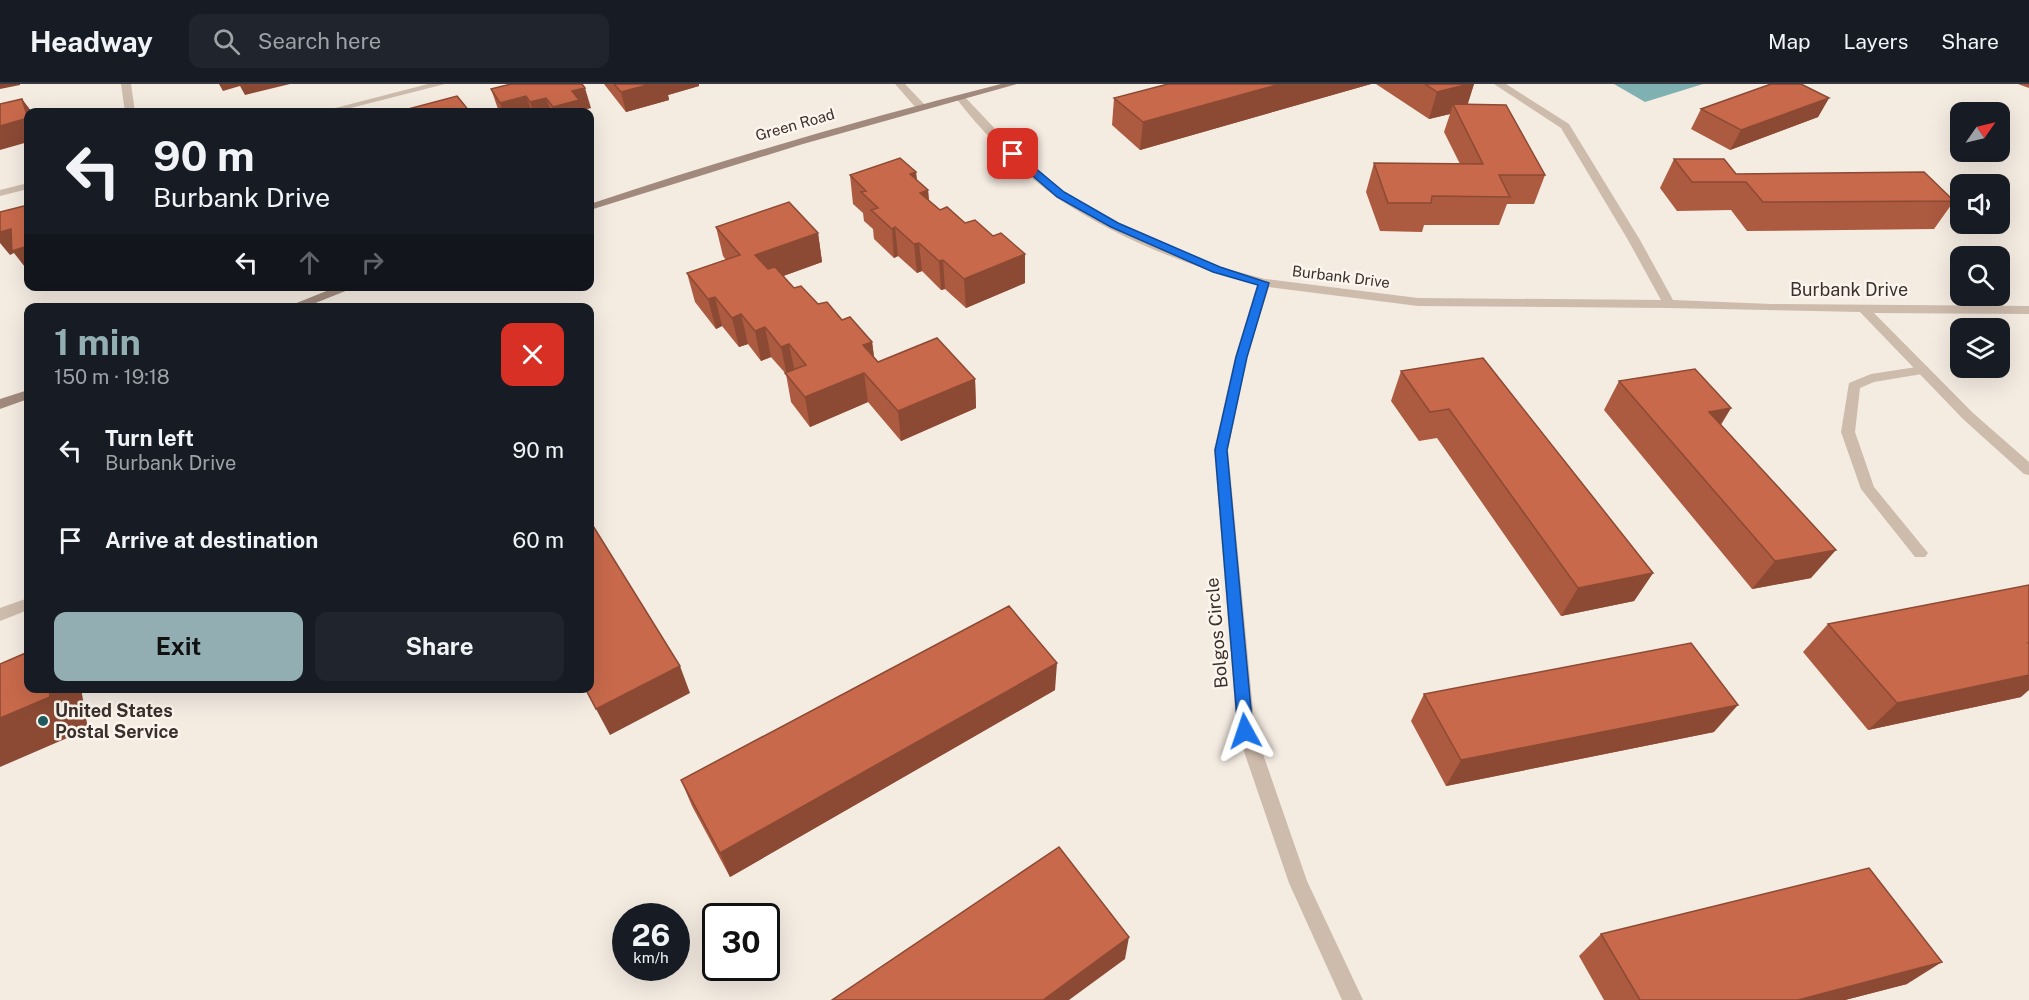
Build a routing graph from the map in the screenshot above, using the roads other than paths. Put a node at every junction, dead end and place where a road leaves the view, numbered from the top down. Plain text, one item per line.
1 (126, 84) edge
2 (441, 84) edge
3 (900, 84) edge
4 (1012, 84) edge
5 (1500, 84) edge
6 (987, 87) edge
7 (960, 97) junction
8 (921, 107) junction
9 (129, 108) edge
10 (342, 108) edge
11 (24, 187) edge
12 (0, 193) edge
13 (594, 206) edge
14 (1264, 283) junction
15 (338, 291) edge
16 (304, 303) edge
17 (1669, 304) junction
18 (1863, 308) junction
19 (2029, 310) edge
20 (1923, 370) junction
21 (24, 395) edge
22 (0, 404) edge
23 (2029, 470) edge
24 (1920, 553) dead end
25 (24, 606) edge
26 (0, 615) edge
27 (1353, 1000) edge

1 - 9 street
2 - 10 street
3 - 8 street
4 - 6 street, Green Road
5 - 17 street
6 - 7 street, Green Road
7 - 8 street, Green Road
7 - 14 street, Burbank Drive
8 - 13 street, Green Road
11 - 12 street
14 - 17 street, Burbank Drive
14 - 27 street, Bolgos Circle
15 - 16 street
17 - 18 street, Burbank Drive
18 - 19 street, Burbank Drive
18 - 20 street
20 - 23 street
20 - 24 street
21 - 22 street
25 - 26 street

